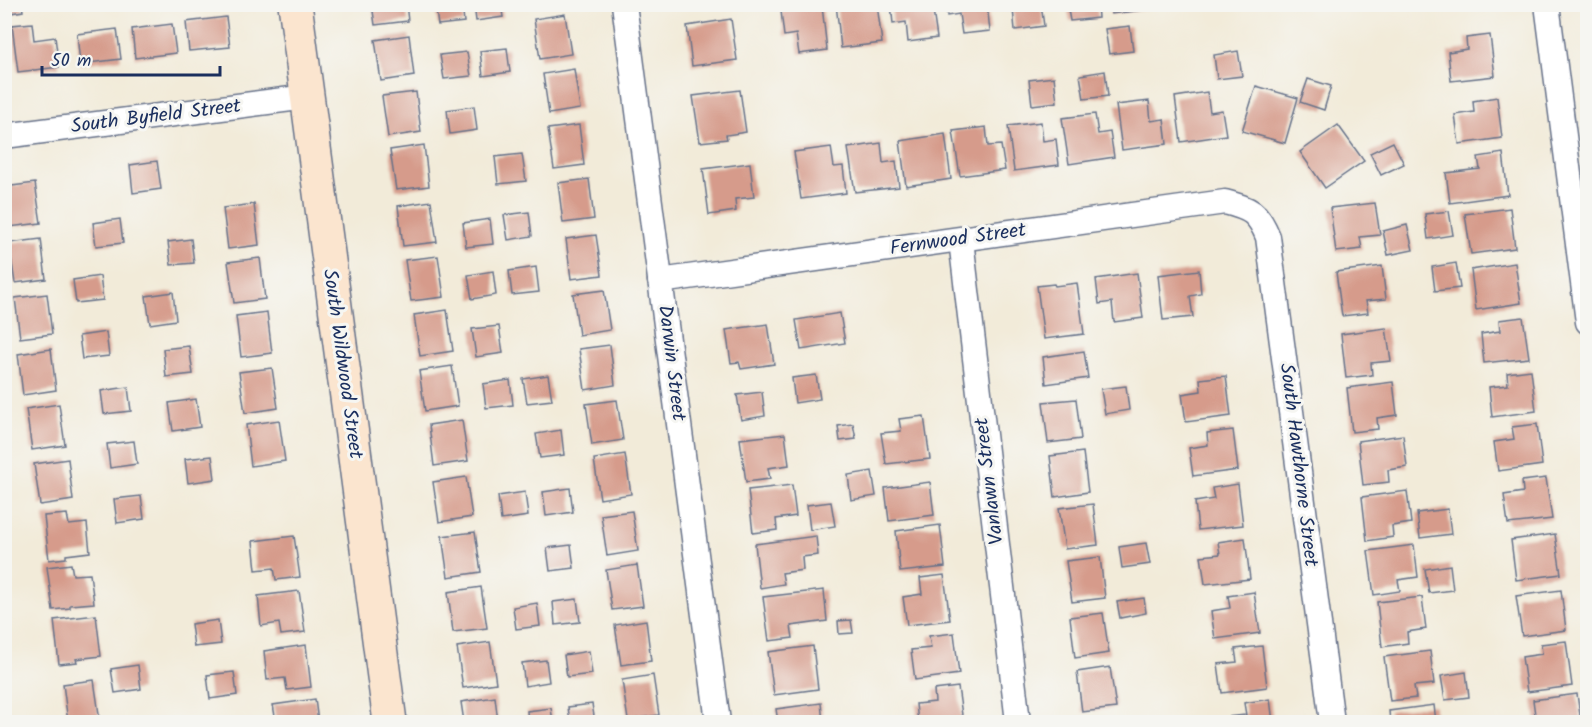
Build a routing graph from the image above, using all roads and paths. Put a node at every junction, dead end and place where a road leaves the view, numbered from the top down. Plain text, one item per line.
1 (295, 4) edge
2 (624, 4) edge
3 (1547, 4) edge
4 (307, 97) junction
5 (4, 136) edge
6 (1253, 213) joint
7 (961, 240) junction
8 (660, 281) junction
9 (1587, 322) edge
10 (390, 723) edge
11 (718, 723) edge
12 (1018, 723) edge
13 (1332, 723) edge

1 - 4 street, South Wildwood Street
2 - 8 street, Darwin Street
3 - 9 street
4 - 5 street, South Byfield Street
4 - 10 street, South Wildwood Street
6 - 7 street, Fernwood Street
6 - 13 street, South Hawthorne Street
7 - 8 street, Fernwood Street
7 - 12 street, Vanlawn Street
8 - 11 street, Darwin Street

